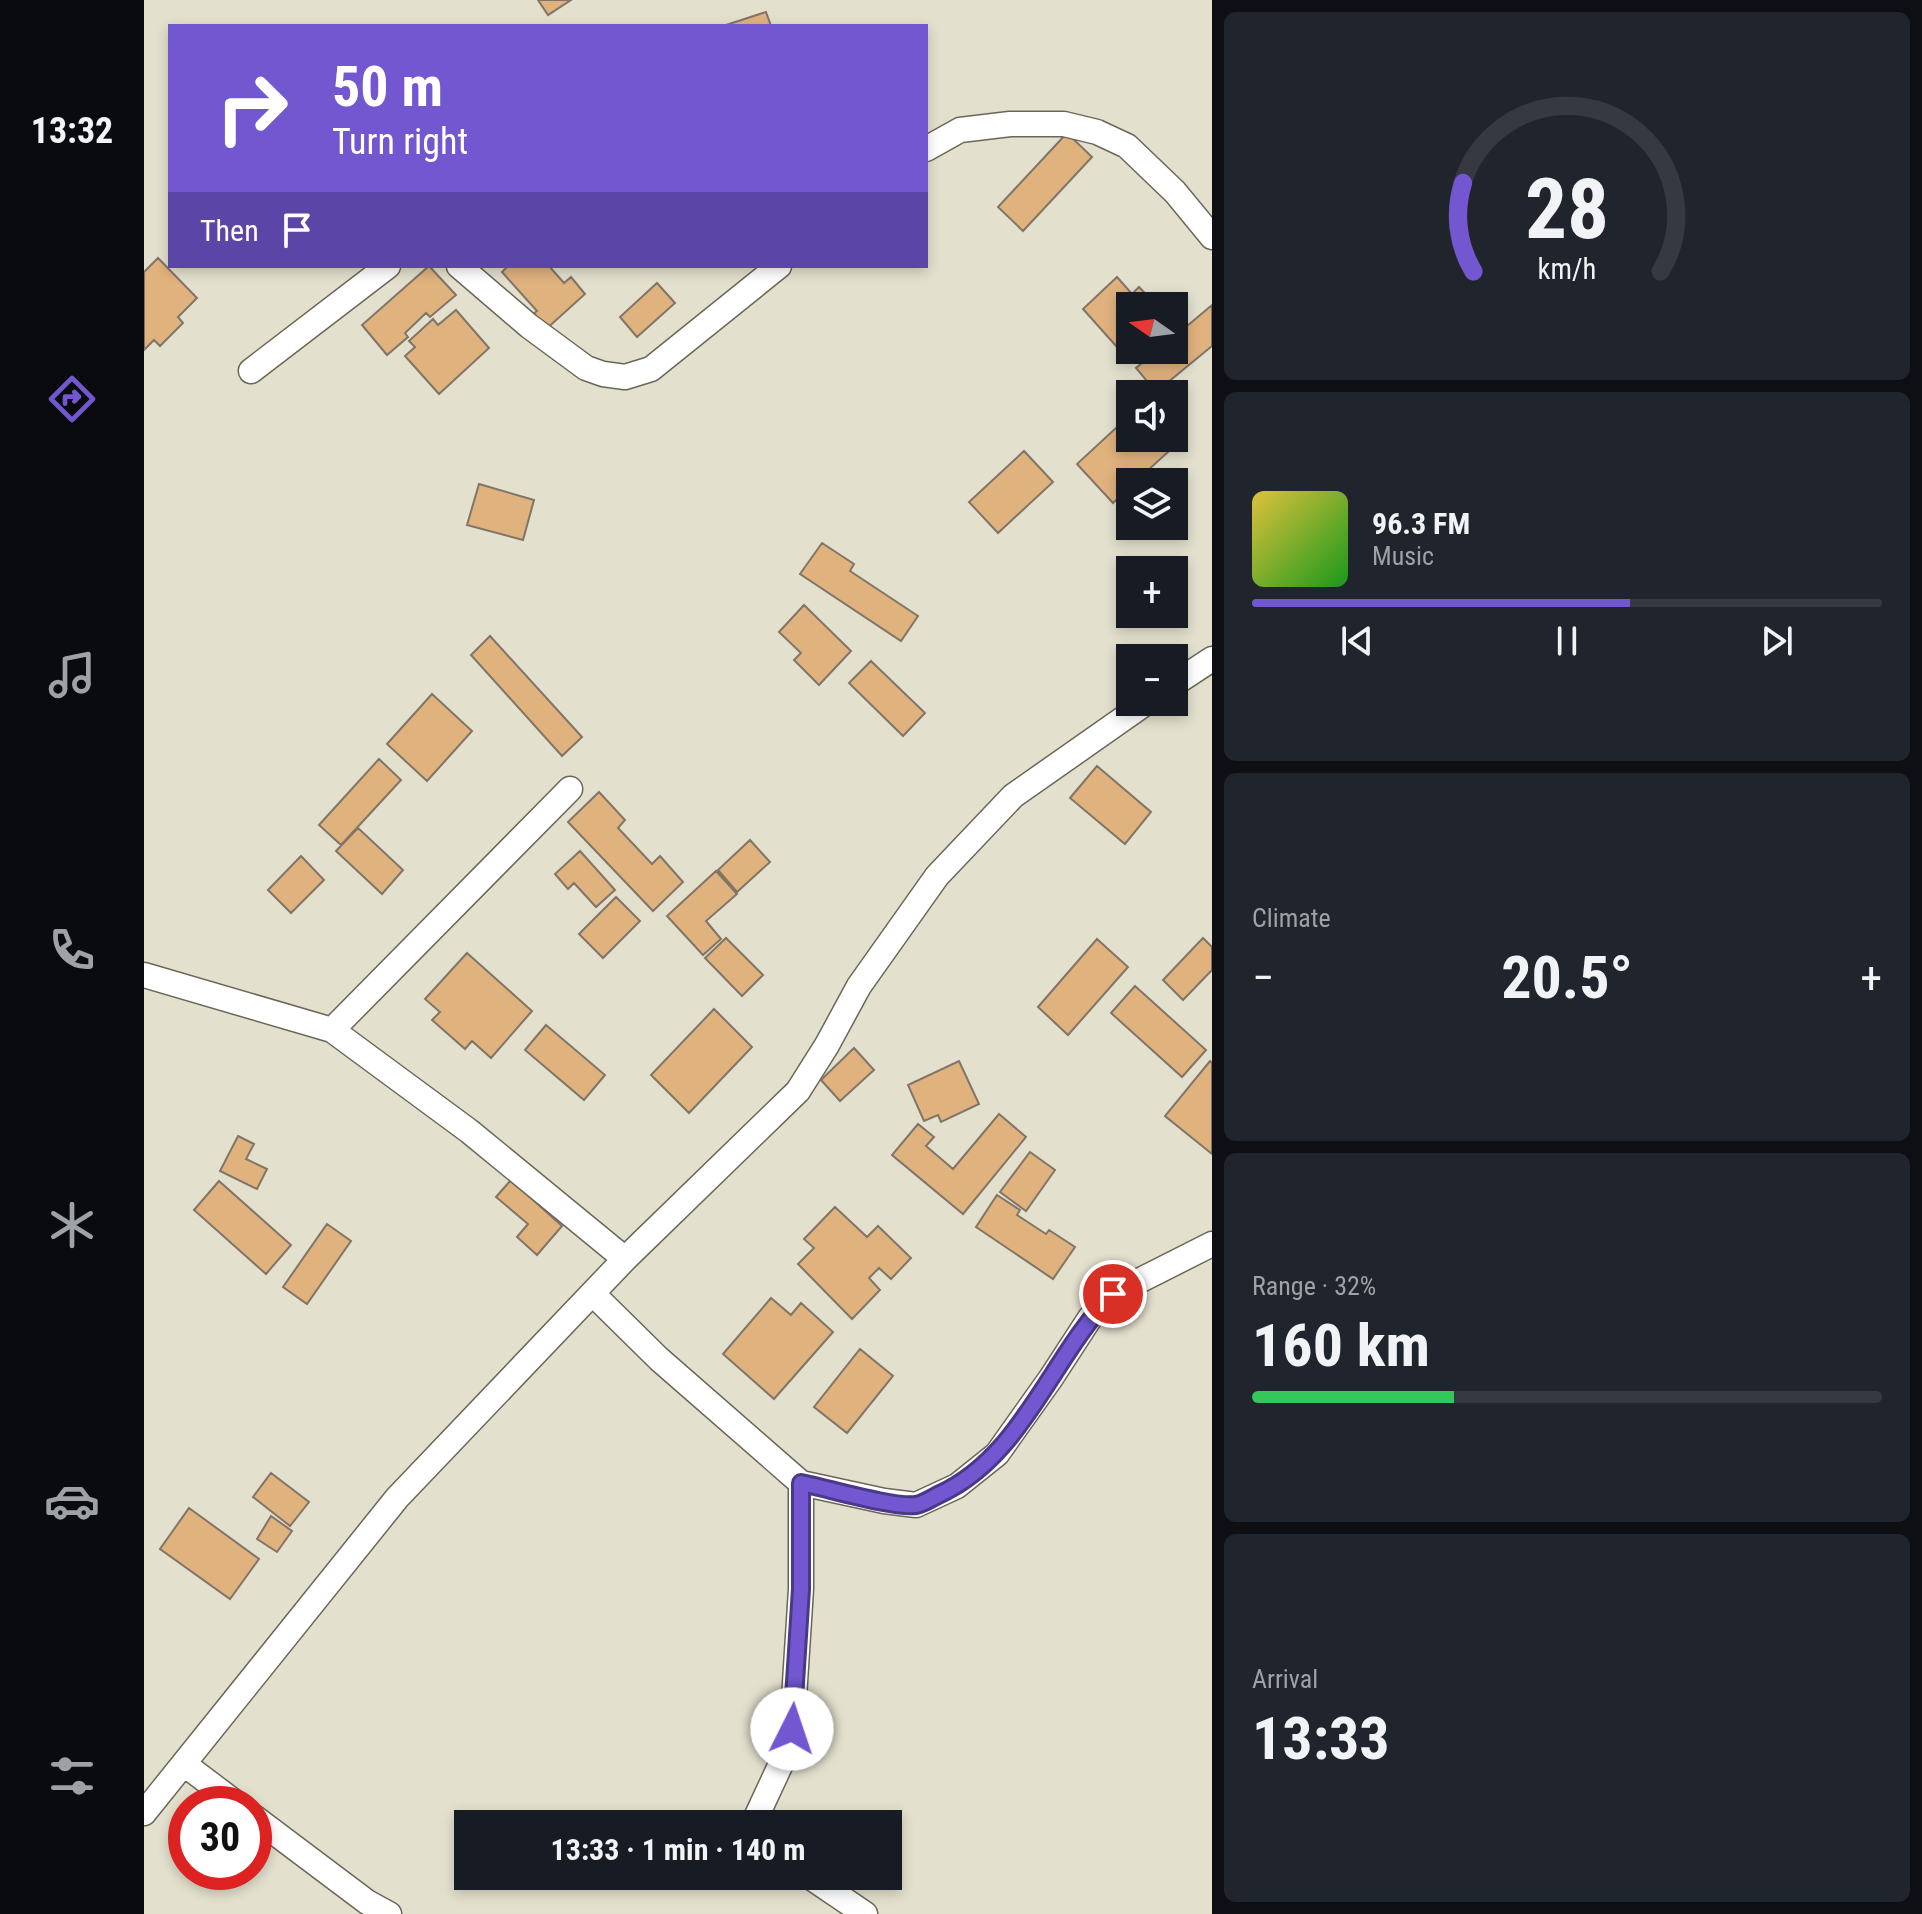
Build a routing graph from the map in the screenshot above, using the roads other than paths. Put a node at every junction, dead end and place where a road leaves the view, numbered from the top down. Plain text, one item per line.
1 (928, 148) edge
2 (1212, 237) edge
3 (385, 268) edge
4 (461, 268) edge
5 (777, 268) edge
6 (251, 371) dead end
7 (1212, 659) edge
8 (1188, 675) edge
9 (1127, 716) edge
10 (570, 789) dead end
11 (144, 975) edge
12 (332, 1030) junction
13 (1212, 1244) edge
14 (625, 1259) junction
15 (593, 1294) junction
16 (801, 1483) junction
17 (184, 1764) junction
18 (213, 1786) edge
19 (760, 1810) edge
20 (144, 1813) edge
21 (272, 1831) edge
22 (830, 1890) edge
23 (389, 1914) edge
24 (865, 1914) edge

1 - 2 street
3 - 6 street
4 - 5 street
7 - 8 street
9 - 14 street
10 - 12 street
11 - 12 street
12 - 14 street
13 - 16 street
14 - 15 street
15 - 16 street
15 - 17 street
16 - 19 street
17 - 18 street
17 - 20 street
21 - 23 street
22 - 24 street

